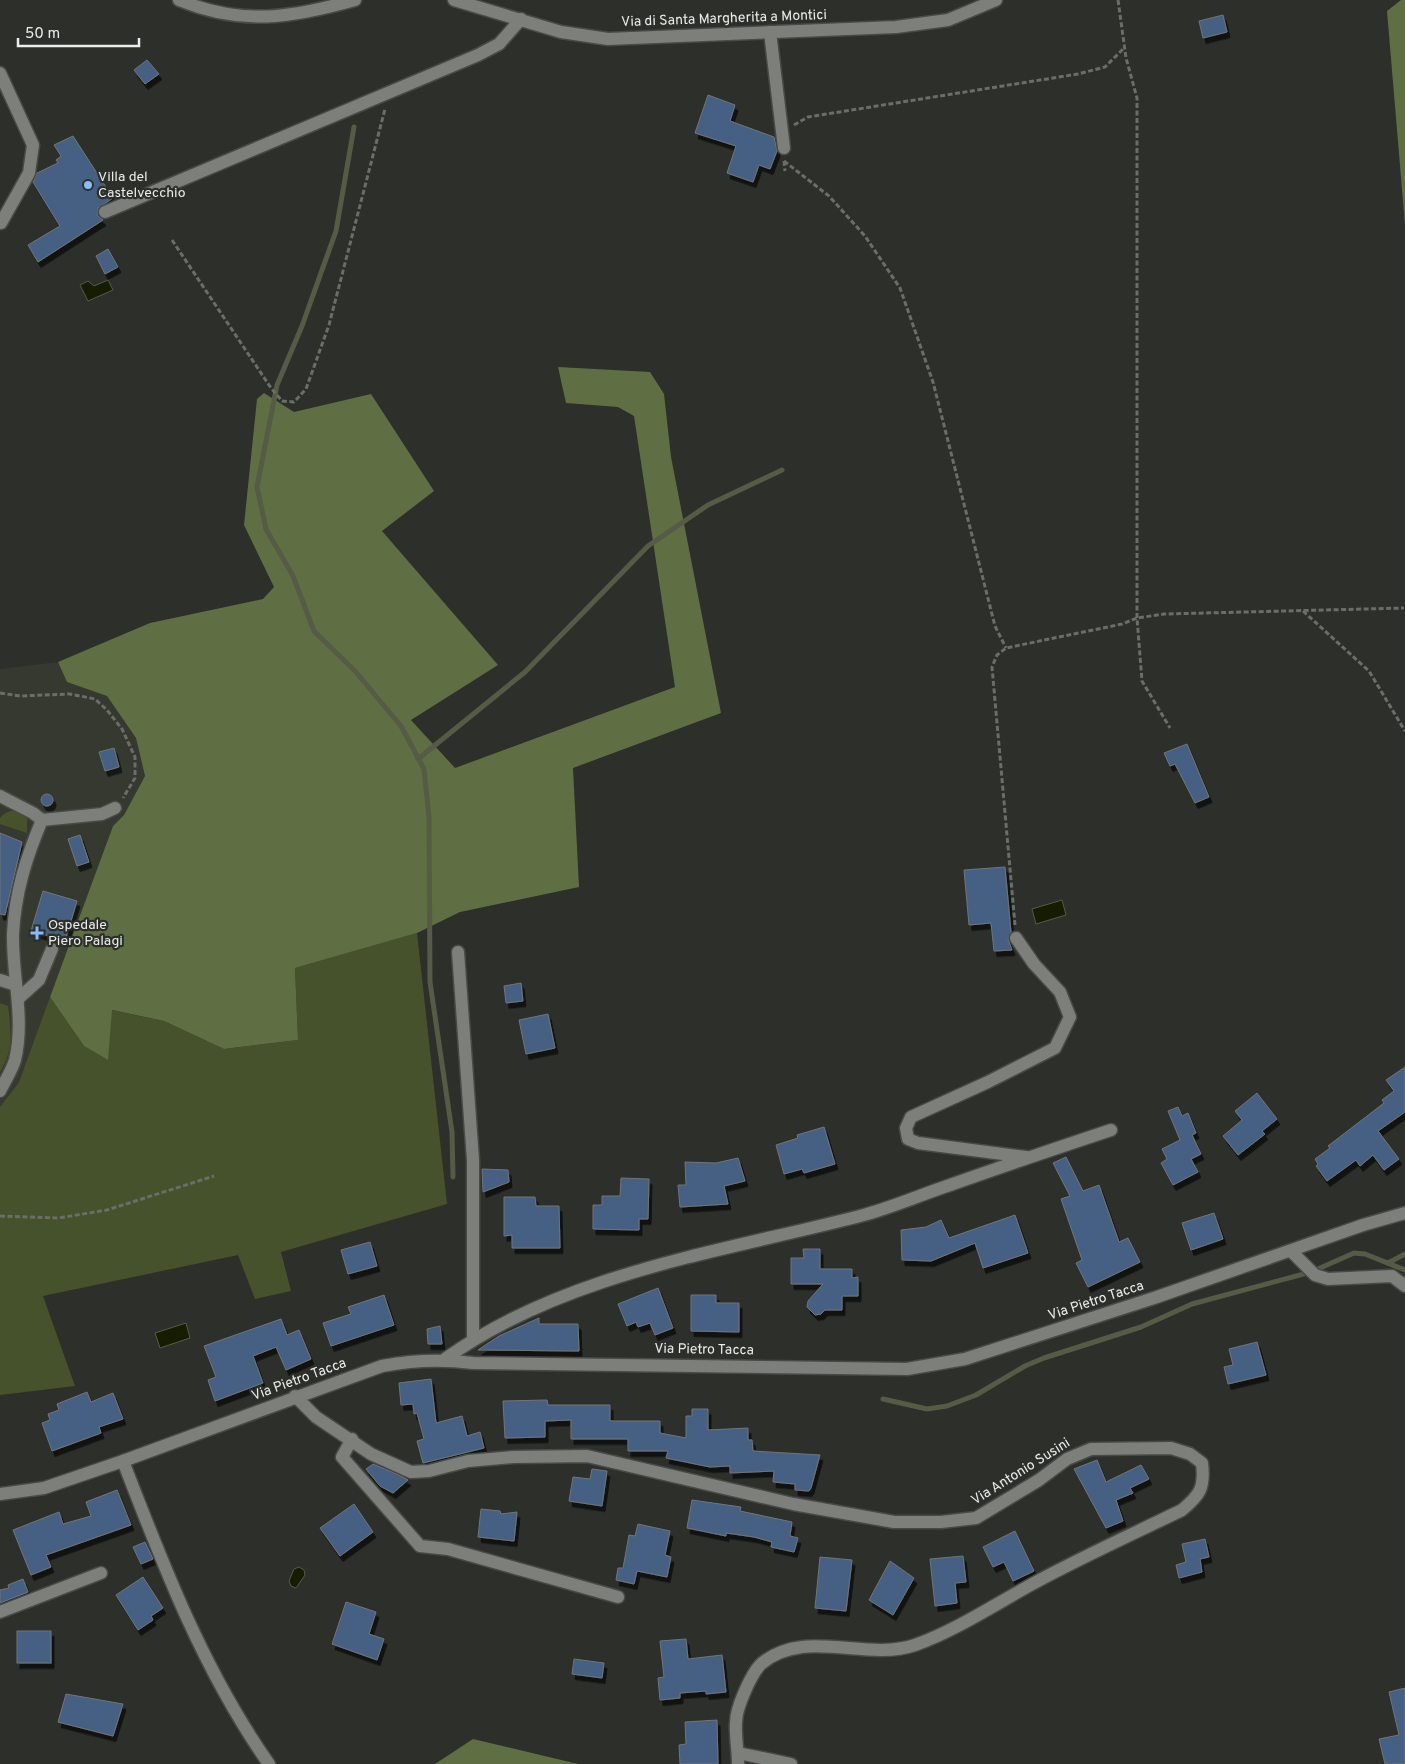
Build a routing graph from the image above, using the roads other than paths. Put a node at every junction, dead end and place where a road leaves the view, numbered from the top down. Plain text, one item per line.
1 (179, 0) edge
2 (355, 0) edge
3 (454, 0) edge
4 (996, 0) edge
5 (521, 19) junction
6 (770, 32) junction
7 (0, 73) edge
8 (784, 155) road end
9 (105, 212) dead end
10 (1, 223) edge
11 (2, 803) edge
12 (114, 808) road end
13 (42, 820) junction
14 (1016, 938) road end
15 (52, 949) dead end
16 (458, 952) dead end
17 (0, 980) edge
18 (17, 992) junction
19 (0, 1091) edge
20 (1111, 1130) dead end
21 (1028, 1157) junction
22 (1405, 1213) edge
23 (1291, 1251) junction
24 (1405, 1286) edge
25 (473, 1340) junction
26 (445, 1359) junction
27 (295, 1396) junction
28 (352, 1439) junction
29 (123, 1461) junction
30 (0, 1494) edge
31 (101, 1573) dead end
32 (618, 1597) dead end
33 (0, 1612) edge
34 (738, 1758) edge
35 (269, 1764) edge
36 (791, 1764) edge

1 - 2 street
3 - 5 street, Via di Santa Margherita a Montici
4 - 6 street, Via di Santa Margherita a Montici
5 - 6 street, Via di Santa Margherita a Montici
5 - 9 street
6 - 8 street
7 - 10 street
11 - 13 street
12 - 13 street
13 - 18 street
14 - 21 street
15 - 18 street
16 - 25 street
17 - 18 street
18 - 19 street
20 - 21 street
21 - 25 street
22 - 23 street, Via Pietro Tacca
23 - 24 street
23 - 26 street, Via Pietro Tacca
25 - 26 street
26 - 27 street, Via Pietro Tacca
27 - 28 street, Via Antonio Susini
27 - 29 street, Via Pietro Tacca
28 - 32 street
28 - 34 street, Via Antonio Susini
29 - 30 street, Via Pietro Tacca
29 - 35 street
31 - 33 street
34 - 36 street

